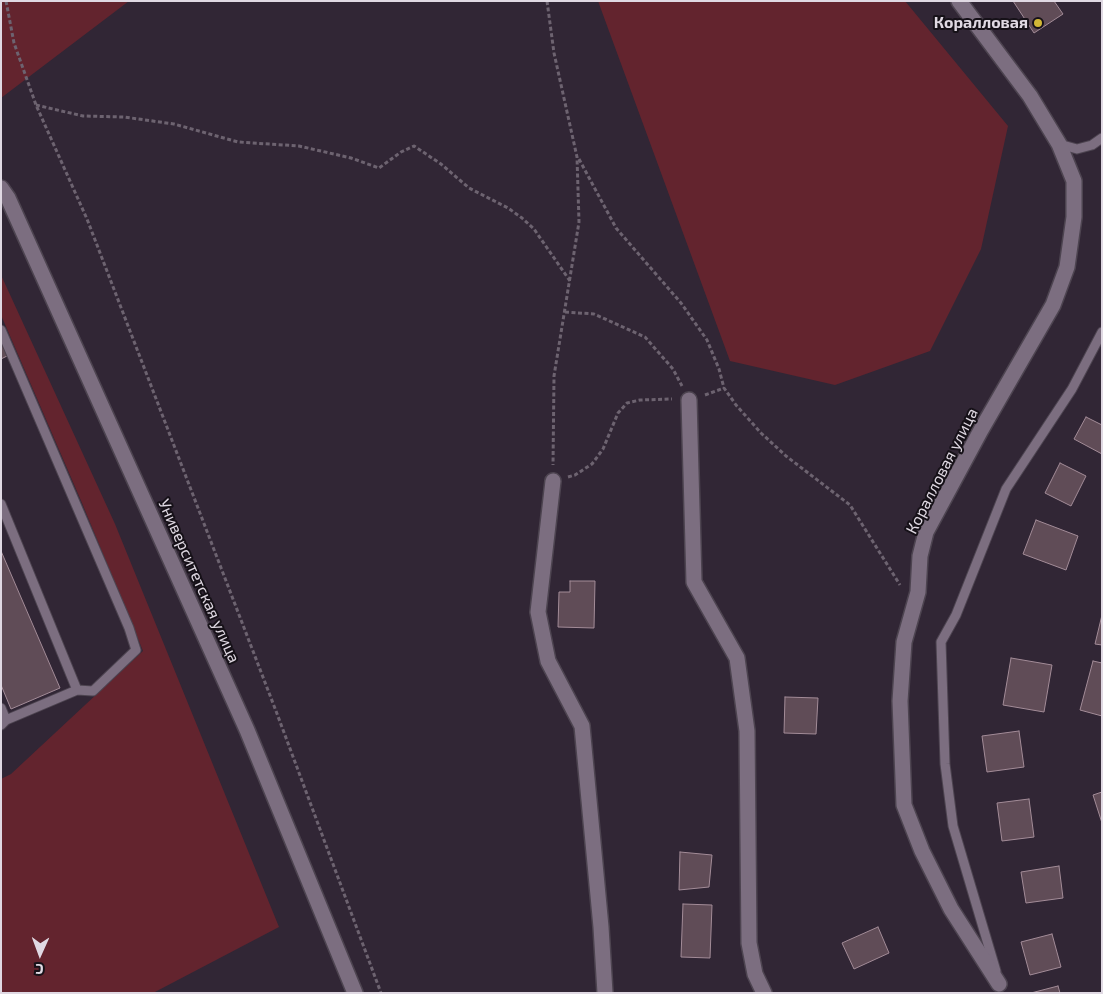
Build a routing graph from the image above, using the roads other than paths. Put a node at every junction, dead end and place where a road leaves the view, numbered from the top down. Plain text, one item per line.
1 (959, 1) edge
2 (1102, 138) edge
3 (1059, 144) junction
4 (1, 188) edge
5 (1, 330) edge
6 (1102, 332) edge
7 (689, 400) road end
8 (553, 481) road end
9 (1, 504) edge
10 (77, 690) junction
11 (1, 708) edge
12 (4, 722) edge
13 (999, 984) edge
14 (355, 993) edge
15 (605, 993) edge
16 (764, 993) edge

1 - 3 street, Коралловая улица
2 - 3 lane
3 - 13 street, Коралловая улица
4 - 14 street, Университетская улица
5 - 10 lane
6 - 13 lane
7 - 16 street
8 - 15 street
9 - 10 lane
10 - 12 lane
11 - 12 lane

